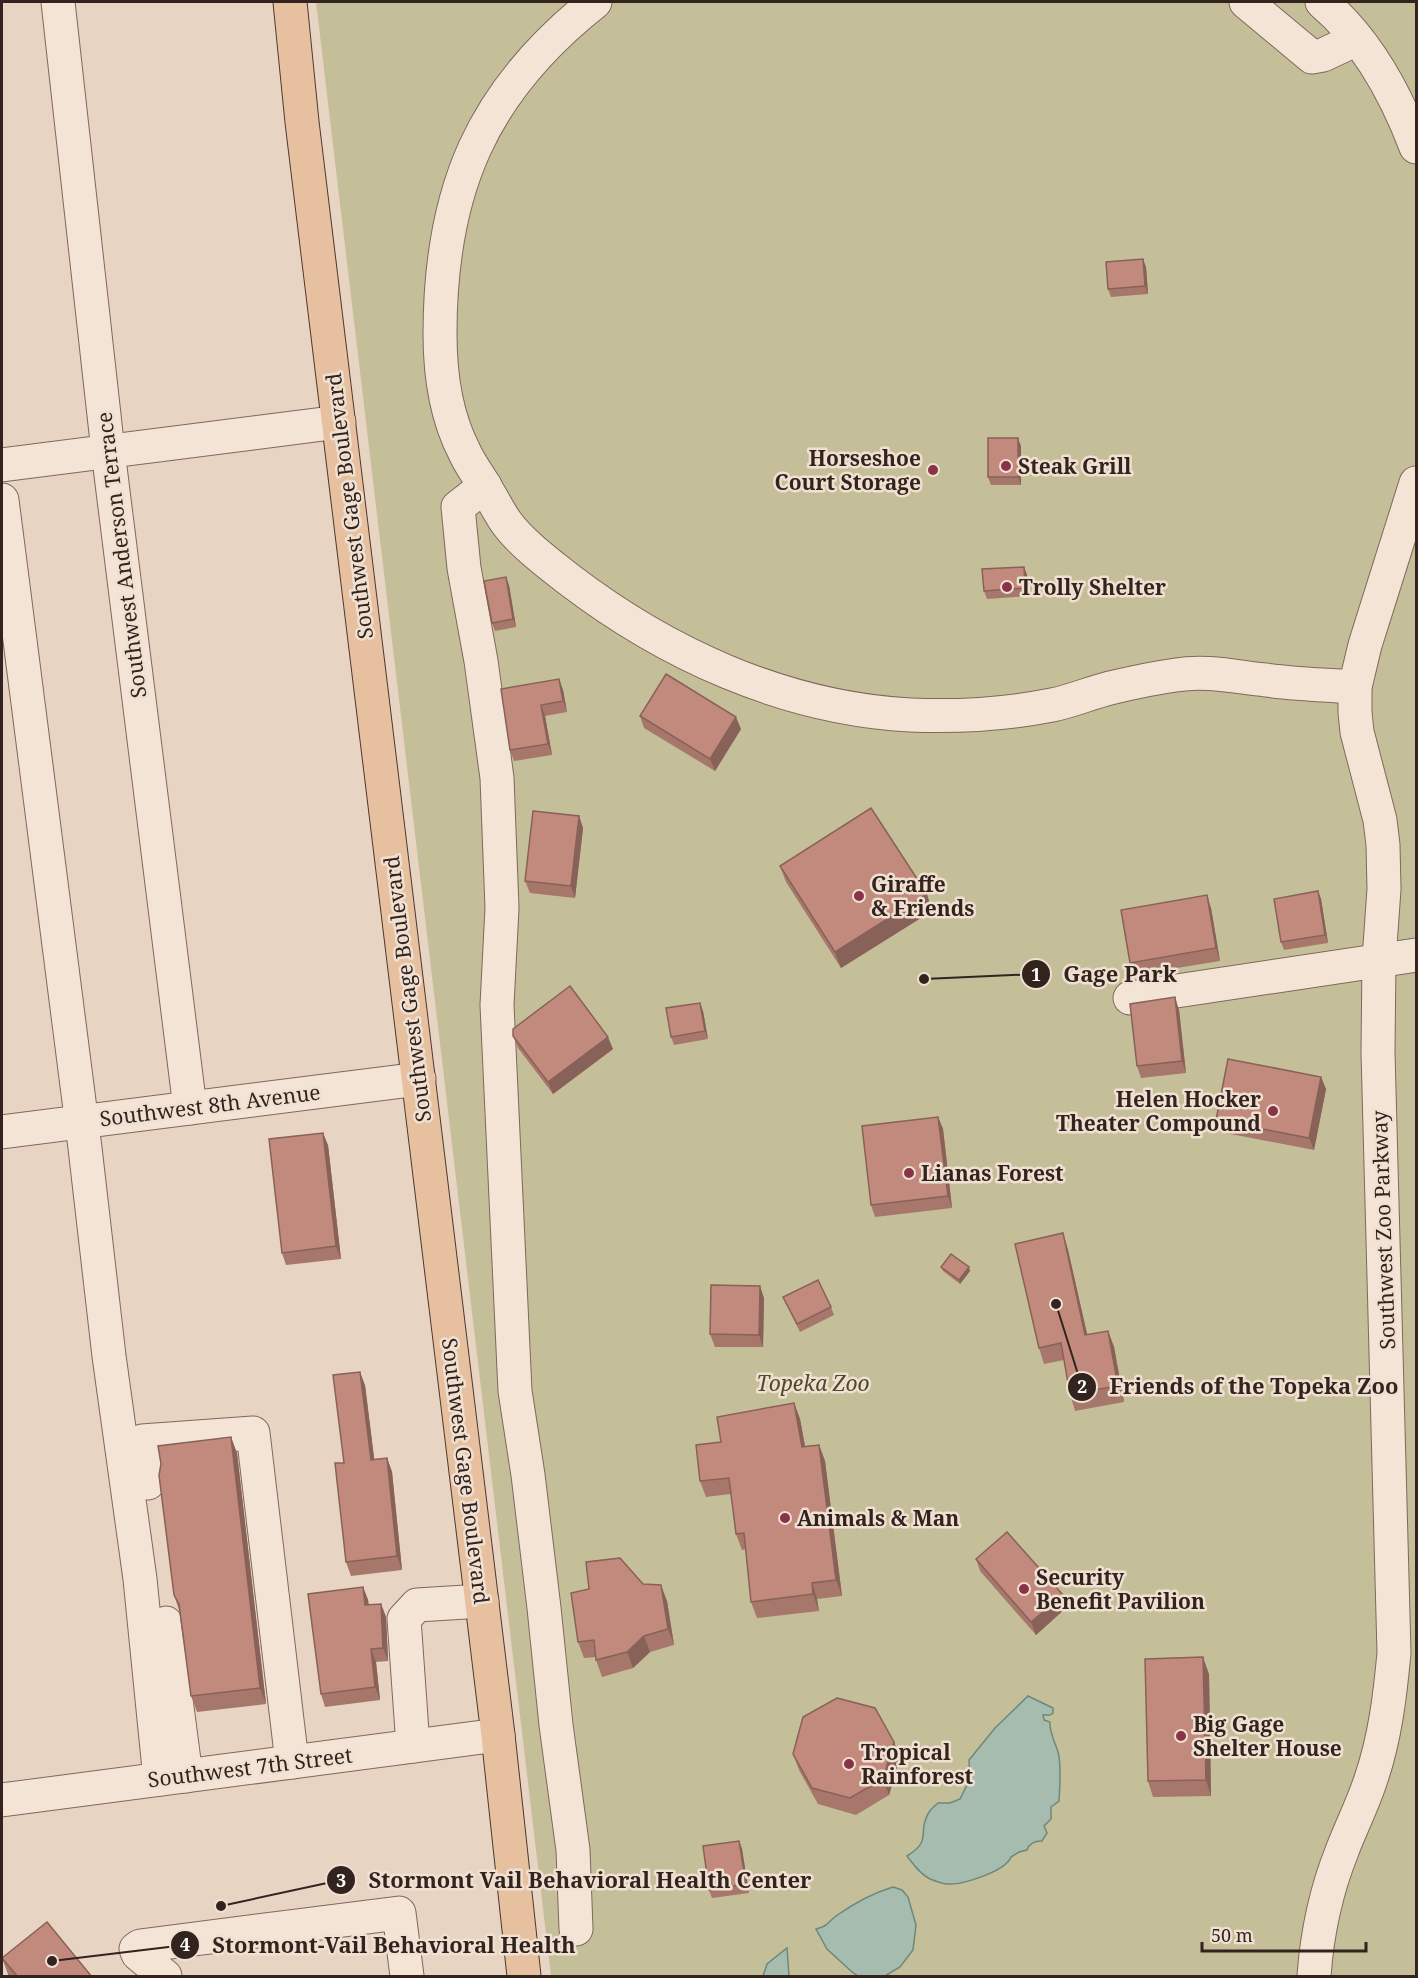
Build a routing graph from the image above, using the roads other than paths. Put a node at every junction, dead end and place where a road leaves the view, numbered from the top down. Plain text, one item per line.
1 (58, 2) edge
2 (290, 2) edge
3 (595, 2) edge
4 (1246, 2) edge
5 (1322, 2) edge
6 (1357, 39) junction
7 (1416, 147) edge
8 (339, 422) junction
9 (108, 451) junction
10 (2, 465) edge
11 (485, 486) junction
12 (1415, 491) edge
13 (2, 500) edge
14 (1355, 687) junction
15 (1416, 955) edge
16 (1379, 960) junction
17 (1130, 998) dead end
18 (419, 1079) junction
19 (190, 1108) junction
20 (81, 1122) junction
21 (2, 1132) edge
22 (482, 1601) junction
23 (498, 1736) junction
24 (413, 1746) junction
25 (292, 1761) junction
26 (173, 1778) junction
27 (2, 1800) edge
28 (576, 1929) dead end
29 (165, 1977) edge
30 (407, 1977) edge
31 (524, 1977) edge
32 (1314, 1977) edge

1 - 9 street, Southwest Anderson Terrace
2 - 8 main road, Southwest Gage Boulevard
3 - 11 street
4 - 6 street
5 - 6 street
6 - 7 street
8 - 9 street
8 - 18 main road, Southwest Gage Boulevard
9 - 10 street
9 - 19 street, Southwest Anderson Terrace
11 - 14 street
11 - 28 street
12 - 14 street, Southwest Zoo Parkway
13 - 20 street
14 - 16 street, Southwest Zoo Parkway
15 - 16 street
16 - 17 street
16 - 32 street, Southwest Zoo Parkway
18 - 19 street, Southwest 8th Avenue
18 - 22 main road, Southwest Gage Boulevard
19 - 20 street, Southwest 8th Avenue
20 - 21 street, Southwest 8th Avenue
20 - 26 street
22 - 23 main road, Southwest Gage Boulevard
22 - 24 street
23 - 24 street, Southwest 7th Street
23 - 31 main road, Southwest Gage Boulevard
24 - 25 street, Southwest 7th Street
25 - 26 street, Southwest 7th Street
25 - 26 street
26 - 27 street, Southwest 7th Street
29 - 30 street

